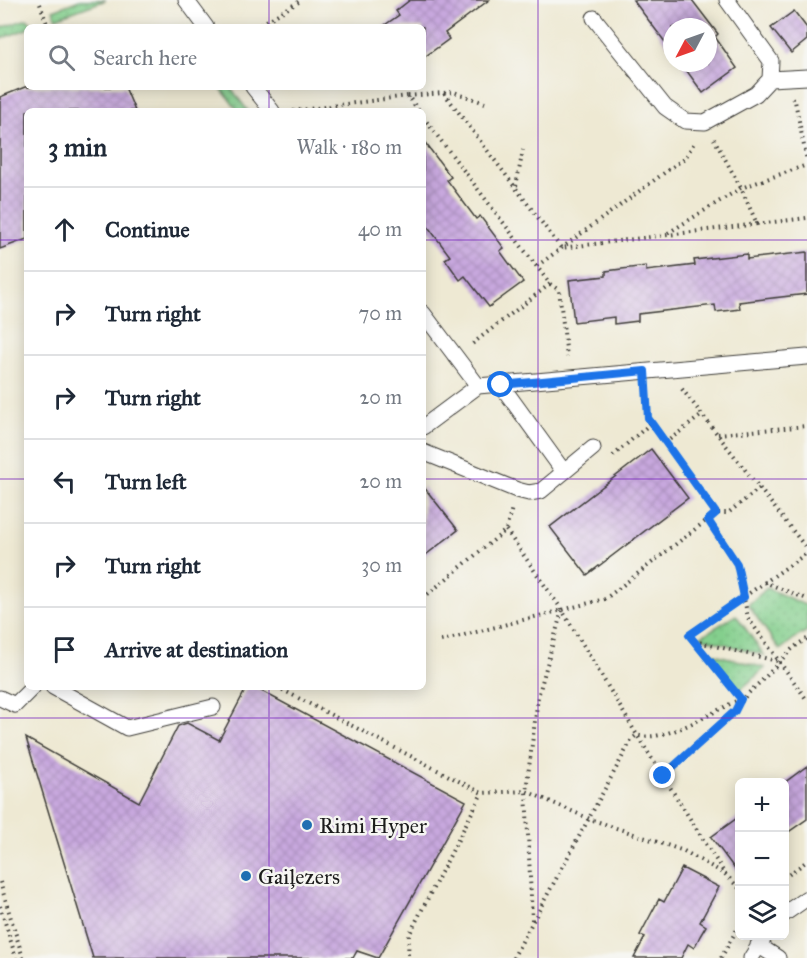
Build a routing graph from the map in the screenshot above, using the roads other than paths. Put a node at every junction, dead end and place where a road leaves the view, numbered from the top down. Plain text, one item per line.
1 (186, 0) edge
2 (727, 0) edge
3 (594, 18) dead end
4 (204, 24) edge
5 (807, 77) edge
6 (770, 79) junction
7 (255, 90) edge
8 (270, 108) edge
9 (426, 316) edge
10 (807, 357) edge
11 (501, 385) junction
12 (478, 386) junction
13 (426, 425) edge
14 (593, 448) dead end
15 (426, 453) edge
16 (564, 472) junction
17 (30, 690) edge
18 (58, 690) edge
19 (0, 698) edge
20 (213, 707) dead end
21 (807, 898) edge
22 (789, 911) edge
23 (758, 946) edge
24 (778, 958) edge

1 - 4 lane
2 - 6 lane
3 - 6 lane
5 - 6 lane
7 - 8 lane
9 - 12 lane
10 - 11 lane
11 - 12 lane
11 - 16 lane
12 - 13 lane
14 - 16 lane
15 - 16 lane
17 - 19 lane
18 - 20 lane
21 - 22 lane
23 - 24 lane

